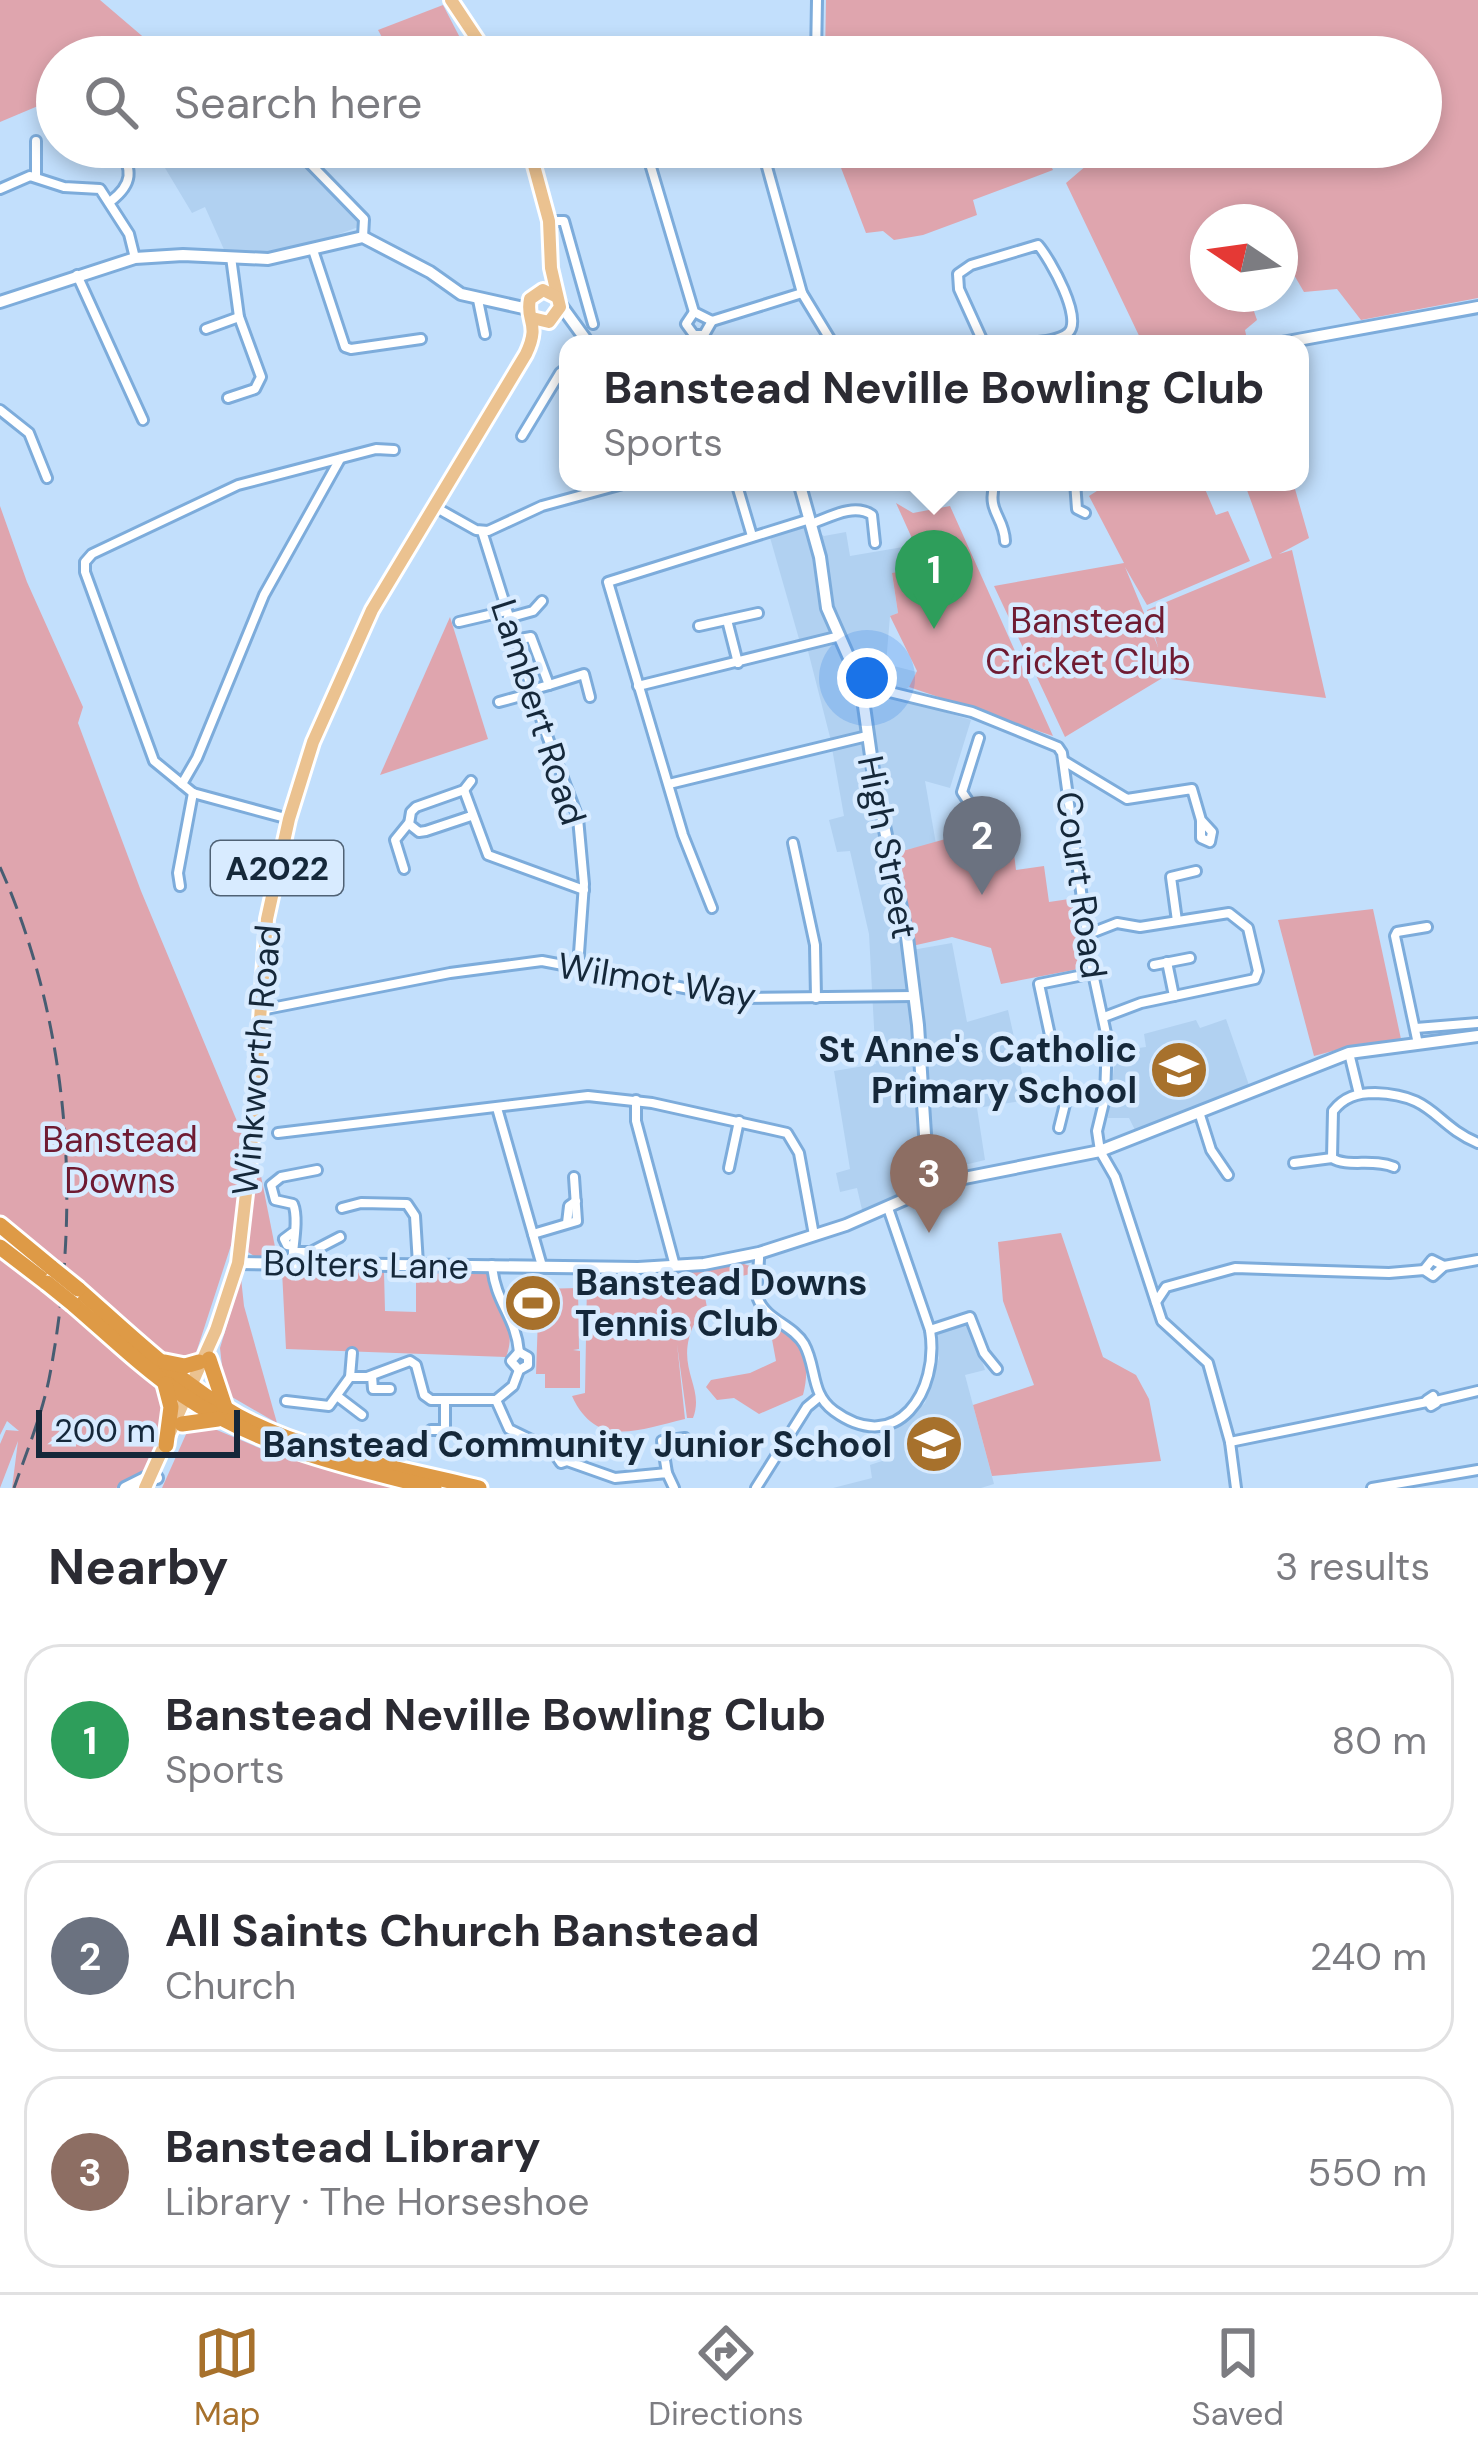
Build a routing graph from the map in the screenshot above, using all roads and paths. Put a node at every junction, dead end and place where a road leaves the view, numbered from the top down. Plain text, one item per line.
1 (452, 0) edge
2 (818, 0) edge
3 (475, 36) edge
4 (817, 36) edge
5 (36, 141) dead end
6 (130, 168) edge
7 (314, 168) edge
8 (535, 168) edge
9 (651, 168) edge
10 (768, 168) edge
11 (36, 176) junction
12 (0, 189) edge
13 (110, 201) junction
14 (549, 221) junction
15 (363, 237) junction
16 (313, 250) junction
17 (231, 256) junction
18 (135, 258) junction
19 (551, 268) junction
20 (77, 275) junction
21 (537, 292) junction
22 (802, 293) junction
23 (478, 300) junction
24 (559, 301) junction
25 (0, 302) edge
26 (504, 302) junction
27 (1478, 307) edge
28 (694, 312) junction
29 (530, 314) junction
30 (239, 317) junction
31 (551, 320) junction
32 (712, 321) junction
33 (593, 324) dead end
34 (206, 329) dead end
35 (578, 331) junction
36 (484, 334) dead end
37 (581, 335) edge
38 (828, 335) edge
39 (980, 335) edge
40 (1061, 335) edge
41 (1309, 338) edge
42 (422, 339) dead end
43 (526, 354) junction
44 (559, 375) edge
45 (228, 398) dead end
46 (0, 410) edge
47 (143, 420) dead end
48 (523, 436) dead end
49 (394, 450) dead end
50 (340, 459) junction
51 (47, 478) dead end
52 (597, 491) edge
53 (739, 491) edge
54 (802, 491) edge
55 (994, 491) edge
56 (1076, 491) edge
57 (433, 506) junction
58 (1085, 513) dead end
59 (810, 521) junction
60 (482, 531) junction
61 (752, 536) junction
62 (1005, 541) dead end
63 (875, 543) dead end
64 (542, 601) dead end
65 (525, 613) junction
66 (758, 613) dead end
67 (507, 615) junction
68 (727, 620) junction
69 (459, 622) dead end
70 (530, 626) dead end
71 (699, 626) dead end
72 (840, 636) junction
73 (515, 640) junction
74 (738, 663) junction
75 (549, 685) junction
76 (861, 685) junction
77 (638, 686) junction
78 (532, 692) junction
79 (590, 697) dead end
80 (499, 702) dead end
81 (986, 717) junction
82 (867, 736) junction
83 (1064, 761) junction
84 (182, 784) junction
85 (669, 784) junction
86 (193, 793) junction
87 (996, 812) dead end
88 (471, 816) junction
89 (289, 818) junction
90 (1201, 820) dead end
91 (409, 824) junction
92 (794, 843) dead end
93 (404, 869) dead end
94 (1196, 871) dead end
95 (180, 886) dead end
96 (584, 890) junction
97 (712, 908) dead end
98 (1177, 921) junction
99 (1427, 927) dead end
100 (1086, 935) junction
101 (1190, 958) dead end
102 (1167, 962) junction
103 (1154, 964) dead end
104 (578, 967) junction
105 (1093, 973) junction
106 (914, 996) junction
107 (1174, 996) junction
108 (816, 998) junction
109 (260, 1010) junction
110 (1104, 1017) junction
111 (1478, 1023) edge
112 (1416, 1028) junction
113 (1478, 1036) edge
114 (1418, 1044) junction
115 (1349, 1053) junction
116 (1054, 1054) dead end
117 (1359, 1094) junction
118 (1106, 1098) junction
119 (636, 1100) junction
120 (497, 1108) junction
121 (1198, 1112) junction
122 (740, 1121) junction
123 (1059, 1128) dead end
124 (278, 1133) dead end
125 (1478, 1143) edge
126 (1100, 1151) junction
127 (1331, 1158) junction
128 (1294, 1163) dead end
129 (1394, 1167) dead end
130 (729, 1168) dead end
131 (317, 1170) dead end
132 (934, 1174) junction
133 (1228, 1175) dead end
134 (574, 1177) dead end
135 (342, 1208) dead end
136 (888, 1208) junction
137 (0, 1225) edge
138 (533, 1234) junction
139 (814, 1235) junction
140 (340, 1237) dead end
141 (0, 1247) edge
142 (293, 1252) junction
143 (759, 1253) junction
144 (1478, 1260) edge
145 (238, 1262) junction
146 (418, 1264) junction
147 (492, 1265) junction
148 (542, 1266) junction
149 (675, 1267) junction
150 (50, 1275) junction
151 (1147, 1279) junction
152 (1166, 1287) junction
153 (75, 1297) junction
154 (1154, 1304) junction
155 (930, 1330) junction
156 (352, 1353) dead end
157 (204, 1360) junction
158 (162, 1361) junction
159 (997, 1369) dead end
160 (372, 1376) junction
161 (350, 1377) junction
162 (164, 1381) junction
163 (390, 1389) dead end
164 (1478, 1391) edge
165 (191, 1393) junction
166 (337, 1396) junction
167 (819, 1397) junction
168 (445, 1400) junction
169 (496, 1400) junction
170 (286, 1402) dead end
171 (226, 1414) junction
172 (362, 1415) dead end
173 (182, 1424) junction
174 (431, 1430) dead end
175 (266, 1434) junction
176 (685, 1438) dead end
177 (1230, 1442) junction
178 (166, 1445) junction
179 (1478, 1470) edge
180 (668, 1472) junction
181 (151, 1483) edge
182 (1400, 1486) edge
183 (125, 1488) edge
184 (434, 1488) edge
185 (479, 1488) edge
186 (674, 1488) edge
187 (756, 1488) edge
188 (1237, 1488) edge
189 (1372, 1488) edge

1 - 3 main road
2 - 4 street
5 - 11 street
6 - 13 street
7 - 15 street
8 - 14 main road
9 - 28 street
10 - 22 street
11 - 12 street
11 - 13 street
13 - 18 street
14 - 19 main road
14 - 33 street
15 - 16 main road
15 - 23 main road
16 - 17 main road
16 - 42 street
17 - 18 main road
17 - 30 street
18 - 20 main road
19 - 21 main road, Winkworth Road
19 - 24 main road
20 - 25 main road
20 - 47 street
21 - 24 main road
21 - 26 main road
21 - 29 main road, Winkworth Road
22 - 32 street
22 - 38 street
23 - 26 main road
23 - 36 street
24 - 31 main road, Winkworth Road
24 - 35 main road
26 - 29 main road
27 - 41 main road
28 - 32 street
28 - 32 street
29 - 31 main road
29 - 43 main road, Winkworth Road / A2022
30 - 34 street
30 - 45 street
31 - 35 main road
31 - 43 main road, Winkworth Road / A2022
35 - 37 main road
39 - 40 street
43 - 57 main road, Winkworth Road / A2022
44 - 48 street
46 - 51 street
49 - 50 street
50 - 84 street
50 - 84 street
52 - 60 street
53 - 61 street
54 - 59 main road, High Street
55 - 62 street
56 - 58 street
57 - 60 street
57 - 89 main road, Winkworth Road / A2022
59 - 61 street
59 - 63 street
59 - 72 main road, High Street
60 - 67 street, Lambert Road
61 - 77 street
64 - 65 street
65 - 67 street
65 - 70 street
66 - 68 street
67 - 69 street
67 - 73 street, Lambert Road
68 - 71 street
68 - 74 street
72 - 74 street
72 - 76 main road, High Street
73 - 75 street
73 - 78 street, Lambert Road
74 - 77 street
75 - 78 street
75 - 79 street
76 - 81 street
76 - 82 main road, High Street
77 - 85 street
78 - 80 street
78 - 96 street, Lambert Road
81 - 83 street, Court Road
81 - 87 street
82 - 85 street
82 - 106 main road, High Street
83 - 90 street
83 - 100 street, Court Road
84 - 86 street
85 - 97 street
86 - 89 street
86 - 95 street
88 - 91 street
88 - 91 street
88 - 96 street
89 - 109 main road, Winkworth Road / A2022
91 - 93 street
92 - 108 street
94 - 98 street
96 - 104 street, Lambert Road
98 - 100 street
98 - 107 street
99 - 112 street
100 - 105 street, Court Road
101 - 102 street
102 - 103 street
102 - 107 street
104 - 108 street, Wilmot Way
104 - 109 street, Wilmot Way
105 - 110 street, Court Road
105 - 116 street
106 - 108 street, Wilmot Way
106 - 132 main road, High Street
107 - 110 street
109 - 145 main road, Winkworth Road / A2022
110 - 118 street, Court Road
111 - 112 street
112 - 114 street
113 - 114 main road
114 - 115 main road
115 - 117 street
115 - 121 main road
117 - 125 street
117 - 127 street
118 - 123 street
118 - 126 street, Court Road
119 - 120 street
119 - 122 street
119 - 149 street
120 - 124 street
120 - 138 street
121 - 126 main road
121 - 133 street
122 - 130 street
122 - 139 street
126 - 132 main road
126 - 151 street
127 - 128 street
127 - 129 street
131 - 142 street
132 - 136 main road, Bolters Lane
134 - 138 street
135 - 146 street
136 - 139 main road, Bolters Lane
136 - 155 street
137 - 150 highway
138 - 148 street
139 - 143 main road, Bolters Lane
140 - 142 street
141 - 150 highway
142 - 145 main road, Bolters Lane
142 - 146 main road, Bolters Lane
143 - 149 main road, Bolters Lane
143 - 167 street
144 - 152 street
145 - 157 main road, Winkworth Road / A2022
146 - 147 main road, Bolters Lane
147 - 148 main road, Bolters Lane
147 - 169 street
148 - 149 main road, Bolters Lane
150 - 153 highway, bridge
151 - 152 street
151 - 154 street
152 - 154 street
153 - 158 highway
153 - 162 highway
154 - 177 street
155 - 159 street
155 - 167 street
156 - 161 street
157 - 158 highway
157 - 165 main road, A2022
157 - 171 highway
158 - 165 highway
160 - 161 street
160 - 163 street
160 - 168 street
161 - 166 street
162 - 165 highway
162 - 178 highway
164 - 177 street
165 - 171 highway
165 - 173 main road, A2022
165 - 178 main road, A2022
166 - 170 street
166 - 172 street
167 - 187 street
168 - 169 street
168 - 174 street
169 - 180 street
171 - 173 highway
171 - 175 highway
173 - 181 main road, A2022
175 - 184 highway
175 - 185 highway
176 - 180 street
177 - 188 street
178 - 181 main road, A2022
179 - 182 street
180 - 186 street
181 - 183 main road
182 - 189 street

